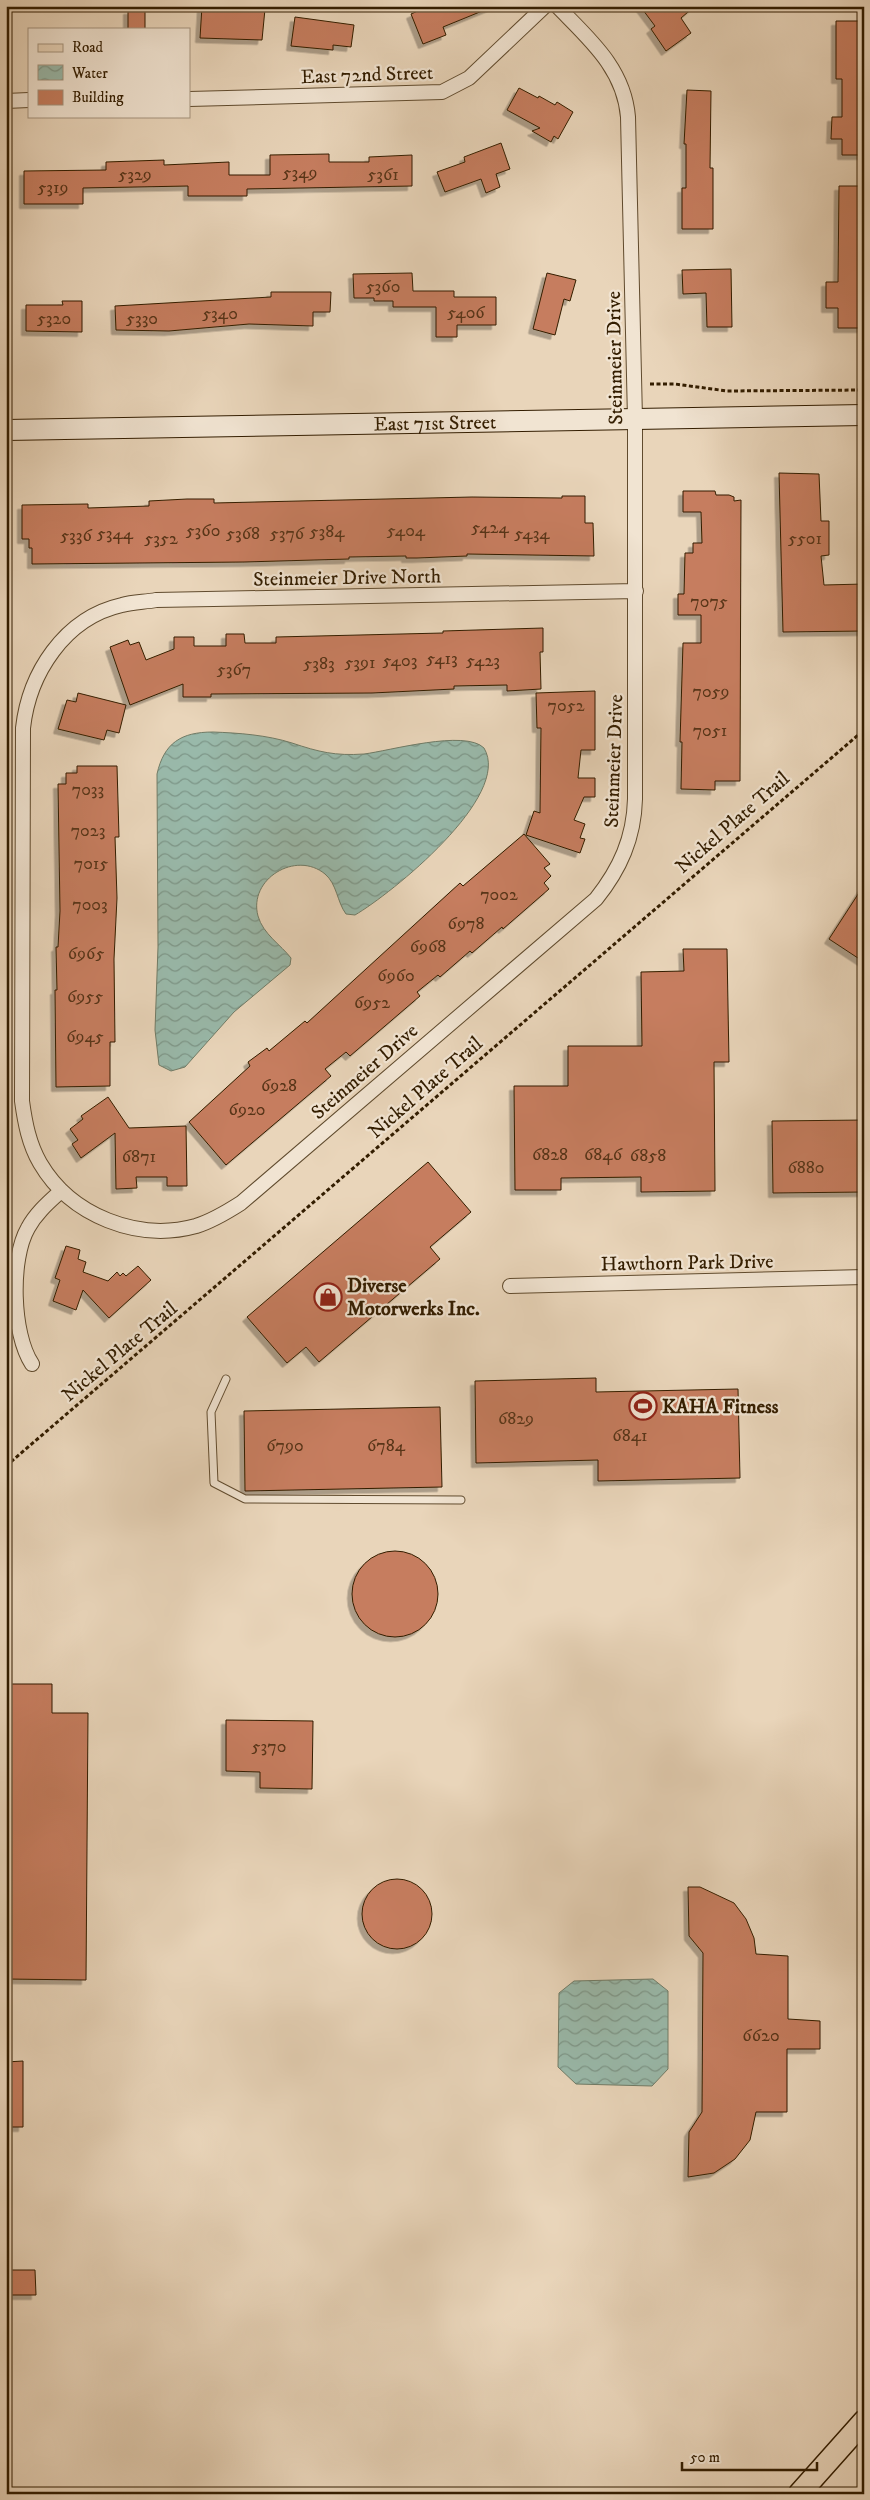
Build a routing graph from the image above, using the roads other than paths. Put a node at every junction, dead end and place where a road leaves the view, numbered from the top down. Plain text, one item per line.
1 (545, 6) edge
2 (557, 6) edge
3 (190, 99) edge
4 (28, 100) edge
5 (6, 101) edge
6 (864, 415) edge
7 (635, 418) junction
8 (6, 430) edge
9 (636, 591) junction
10 (62, 1191) junction
11 (864, 1277) edge
12 (510, 1286) dead end
13 (32, 1364) dead end
14 (226, 1380) dead end
15 (461, 1500) dead end
16 (864, 2421) edge
17 (799, 2494) edge

1 - 3 street, East 72nd Street
2 - 7 street, Steinmeier Drive
4 - 5 street
6 - 7 main road, East 71st Street
7 - 8 main road, East 71st Street
7 - 9 street, Steinmeier Drive
9 - 10 street, Steinmeier Drive
9 - 10 street, Steinmeier Drive North
10 - 13 street
11 - 12 street, Hawthorn Park Drive
14 - 15 lane
16 - 17 main road

